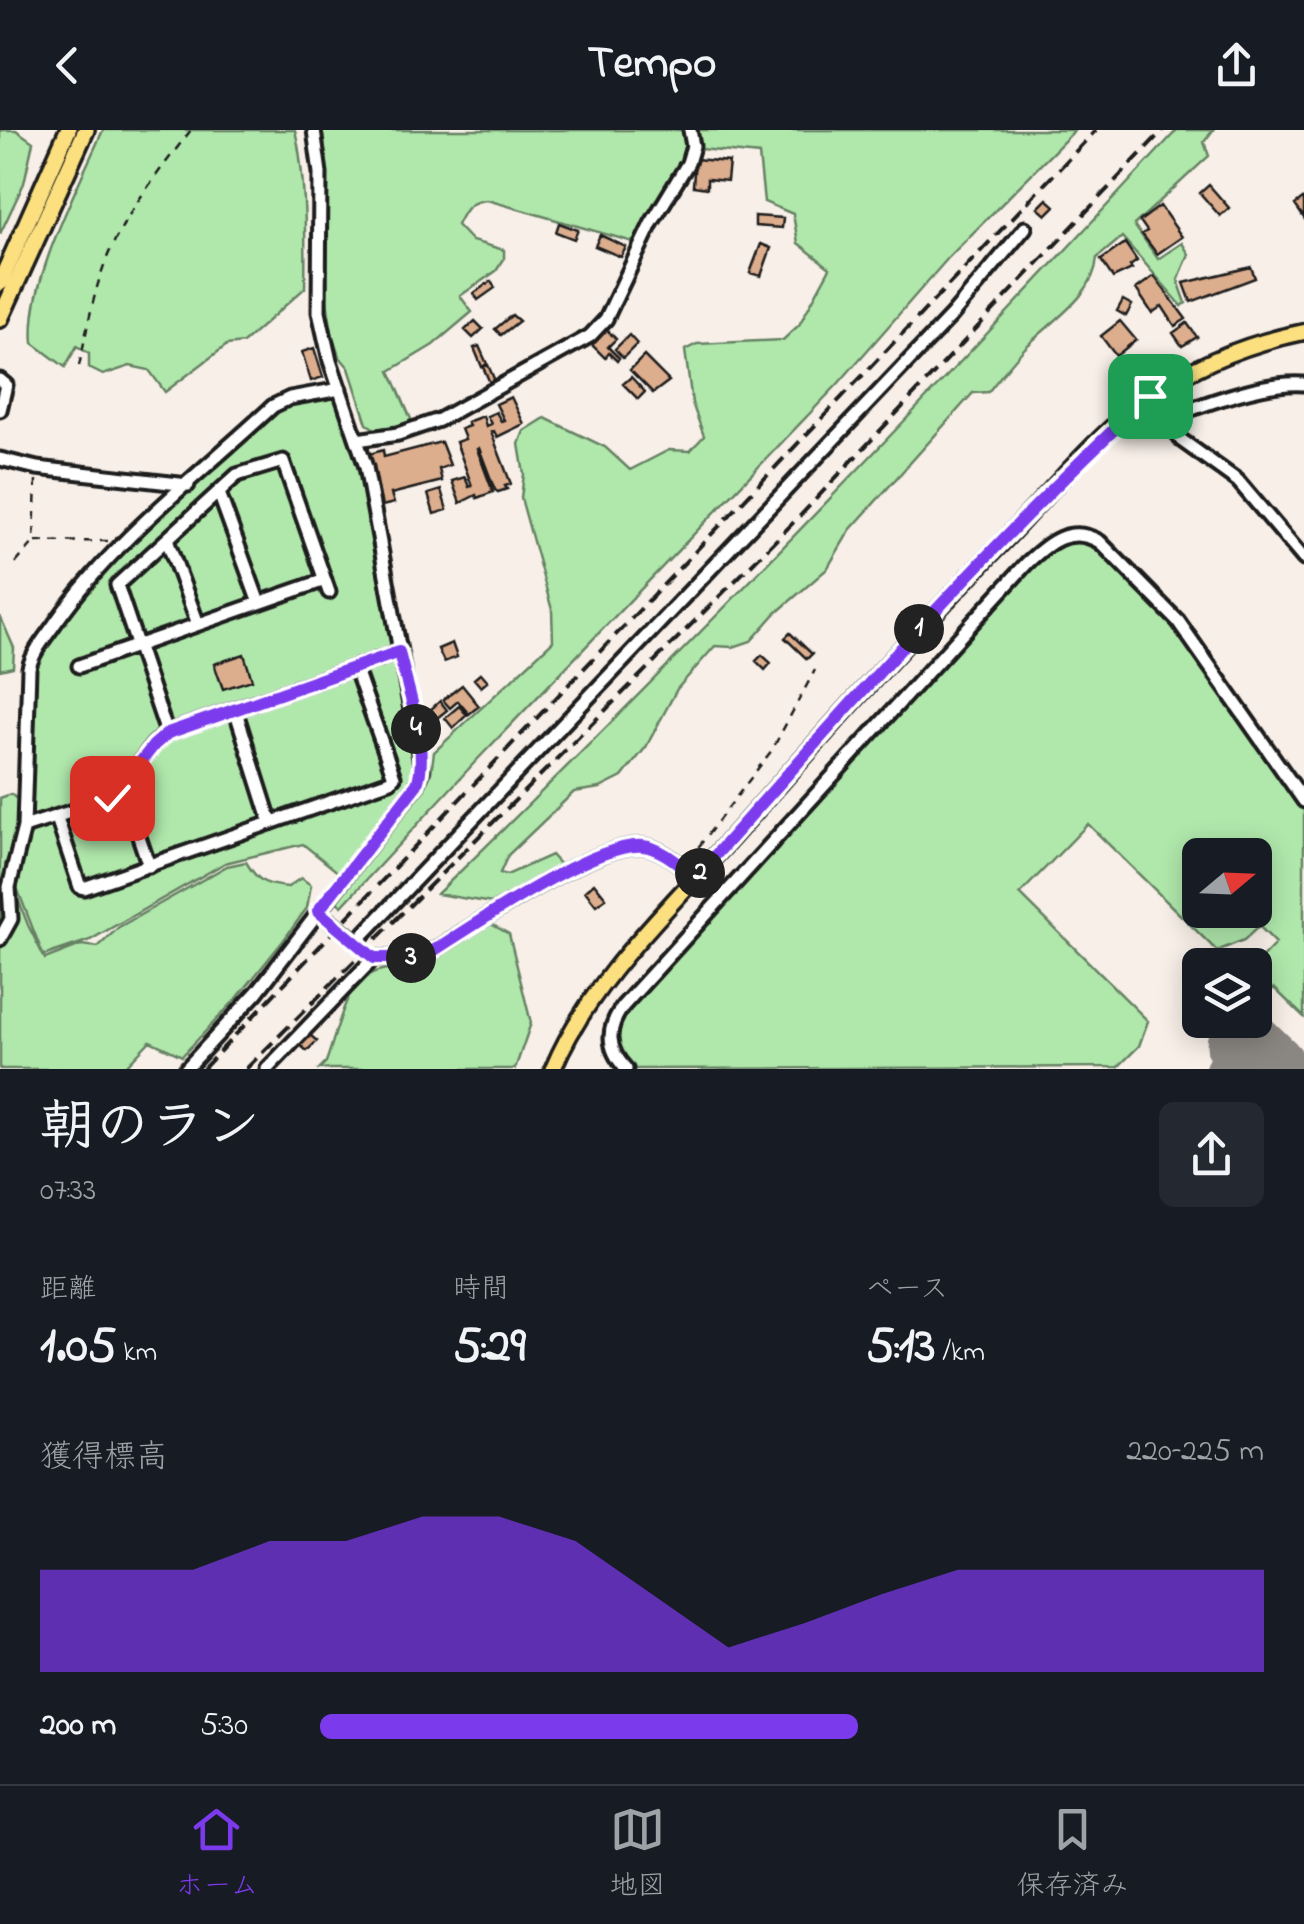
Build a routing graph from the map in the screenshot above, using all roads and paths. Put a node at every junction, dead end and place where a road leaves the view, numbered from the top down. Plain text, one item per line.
1 (68, 130) edge
2 (86, 130) edge
3 (191, 130) edge
4 (314, 130) edge
5 (690, 130) edge
6 (1025, 228) dead end
7 (0, 283) edge
8 (0, 319) edge
9 (1304, 332) edge
10 (79, 366) dead end
11 (0, 380) edge
12 (1304, 384) edge
13 (340, 389) junction
14 (0, 410) edge
15 (357, 440) junction
16 (0, 460) edge
17 (36, 468) junction
18 (188, 485) junction
19 (219, 492) junction
20 (167, 540) junction
21 (125, 541) junction
22 (34, 542) junction
23 (1304, 558) edge
24 (16, 562) dead end
25 (259, 602) junction
26 (198, 624) junction
27 (136, 646) junction
28 (399, 652) junction
29 (79, 666) dead end
30 (355, 668) junction
31 (814, 670) dead end
32 (235, 710) junction
33 (168, 733) junction
34 (122, 787) junction
35 (1304, 801) edge
36 (56, 818) junction
37 (271, 823) junction
38 (24, 828) junction
39 (674, 861) junction
40 (149, 866) junction
41 (696, 877) junction
42 (322, 915) junction
43 (0, 940) edge
44 (354, 941) junction
45 (374, 958) junction
46 (186, 1069) edge
47 (267, 1069) edge
48 (553, 1069) edge
49 (626, 1069) edge

1 - 7 highway
2 - 8 highway
3 - 10 path
4 - 13 street
5 - 15 street
6 - 44 street
9 - 41 main road
11 - 14 street
12 - 23 street
13 - 15 street
13 - 18 street
15 - 28 street
16 - 17 street
17 - 18 street
17 - 22 path
18 - 21 street
19 - 20 street
19 - 25 street
19 - 25 street
20 - 26 street
20 - 27 street
21 - 22 path
21 - 38 street
22 - 24 path
25 - 26 street
26 - 27 street
27 - 29 street
27 - 33 street
28 - 30 street
28 - 42 street
30 - 32 street
30 - 37 street
31 - 39 path
32 - 33 street
32 - 37 street
33 - 34 street
34 - 36 street
34 - 40 street
35 - 49 street
36 - 38 street
36 - 40 street
37 - 40 street
38 - 43 street
39 - 41 street
39 - 45 street
41 - 48 main road
42 - 44 street, bridge
42 - 46 street
44 - 45 street
45 - 47 street

